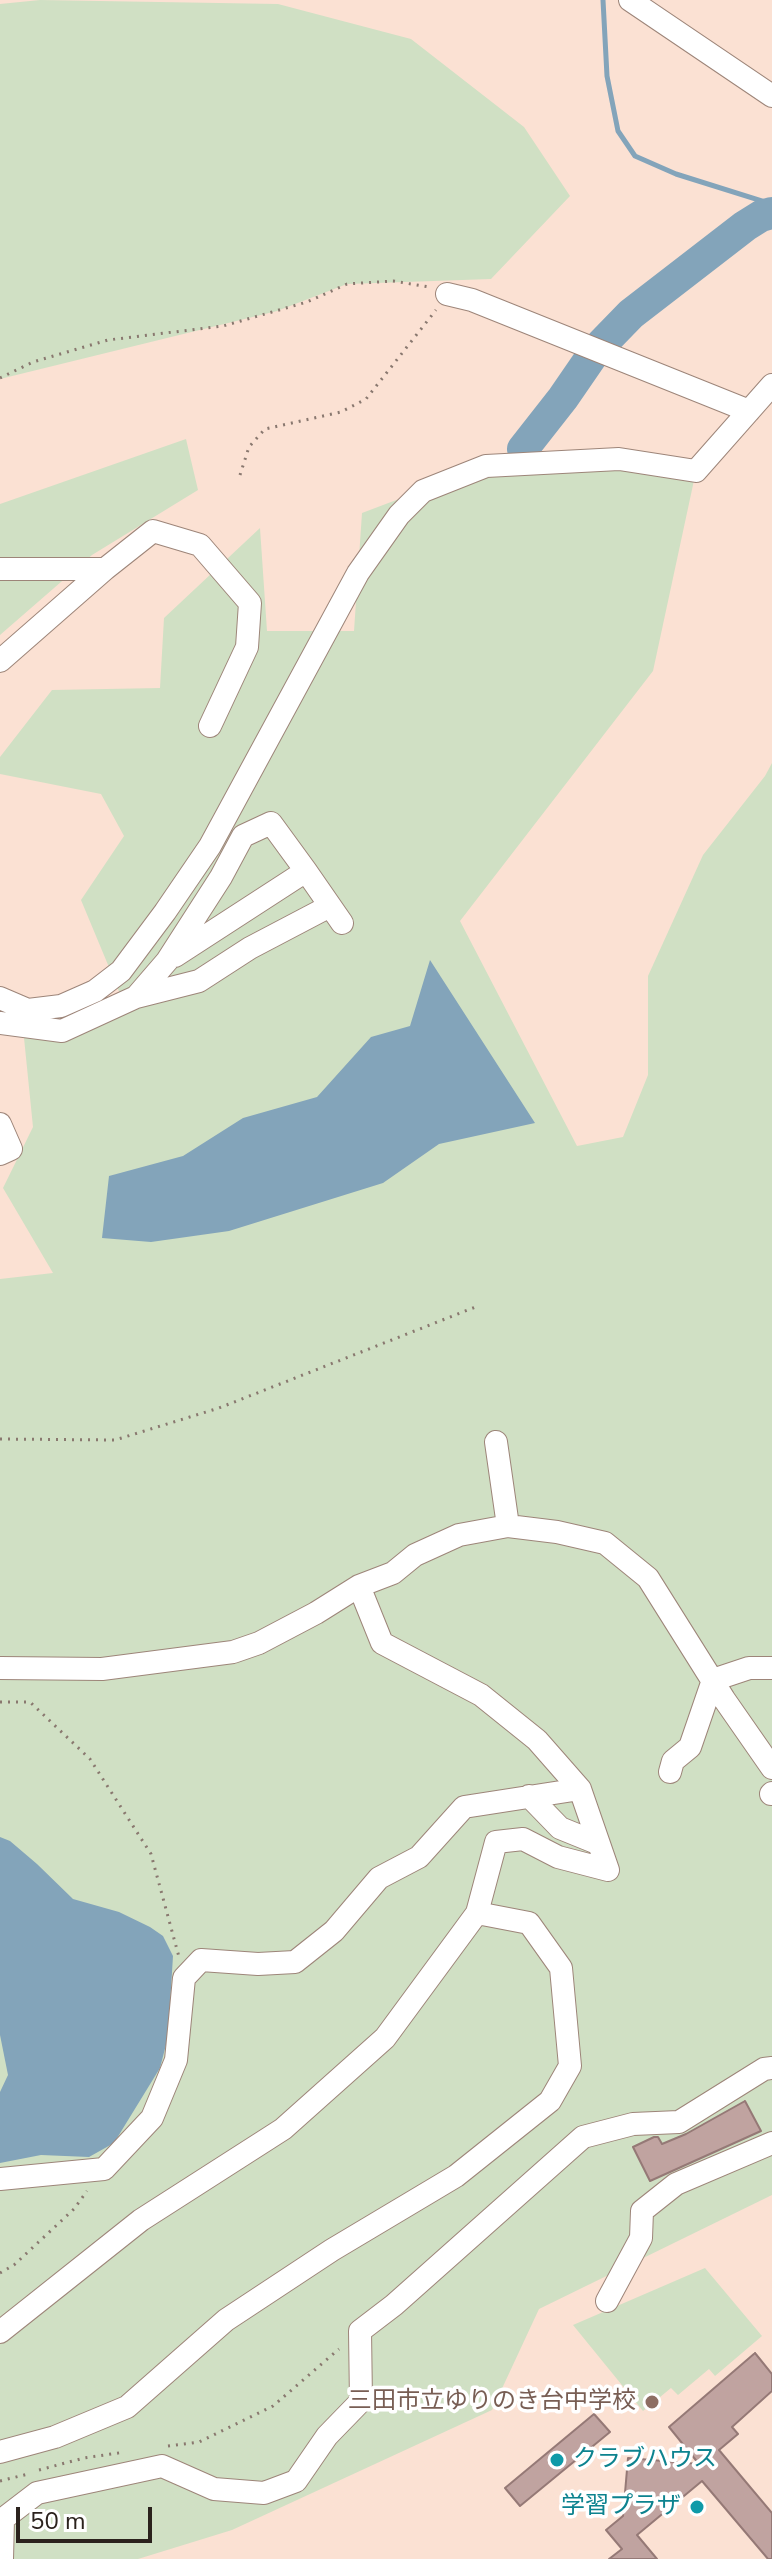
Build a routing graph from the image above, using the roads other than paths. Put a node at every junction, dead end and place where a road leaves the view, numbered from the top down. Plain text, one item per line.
1 (630, 0) edge
2 (771, 93) edge
3 (447, 294) road end
4 (772, 385) edge
5 (749, 411) junction
6 (0, 569) edge
7 (105, 569) junction
8 (0, 661) edge
9 (210, 726) dead end
10 (306, 871) junction
11 (221, 877) junction
12 (241, 911) junction
13 (167, 961) junction
14 (136, 997) junction
15 (0, 998) edge
16 (0, 1023) edge
17 (0, 1124) edge
18 (0, 1154) edge
19 (496, 1442) dead end
20 (508, 1526) junction
21 (359, 1586) junction
22 (0, 1668) edge
23 (749, 1668) junction
24 (772, 1668) edge
25 (713, 1680) junction
26 (772, 1686) edge
27 (772, 1768) edge
28 (670, 1772) dead end
29 (580, 1789) junction
30 (529, 1796) junction
31 (597, 1843) junction
32 (477, 1913) junction
33 (772, 2068) edge
34 (772, 2143) edge
35 (0, 2179) edge
36 (607, 2301) dead end
37 (0, 2332) edge
38 (0, 2452) edge
39 (2, 2559) edge

1 - 2 street
3 - 5 street
4 - 5 street
5 - 15 street
6 - 7 street
7 - 8 street
7 - 9 street
10 - 11 street
10 - 12 street
10 - 14 street
11 - 12 street
11 - 13 street
12 - 13 street
13 - 14 street
14 - 16 street
17 - 18 street
19 - 20 street
20 - 21 street
20 - 25 street
21 - 22 street
21 - 29 street
23 - 24 street
23 - 25 street
23 - 26 street
25 - 27 street
25 - 28 street
29 - 30 street
29 - 31 street
30 - 31 street
30 - 35 street
31 - 32 street
32 - 37 street
32 - 38 street
33 - 39 street
34 - 36 street

